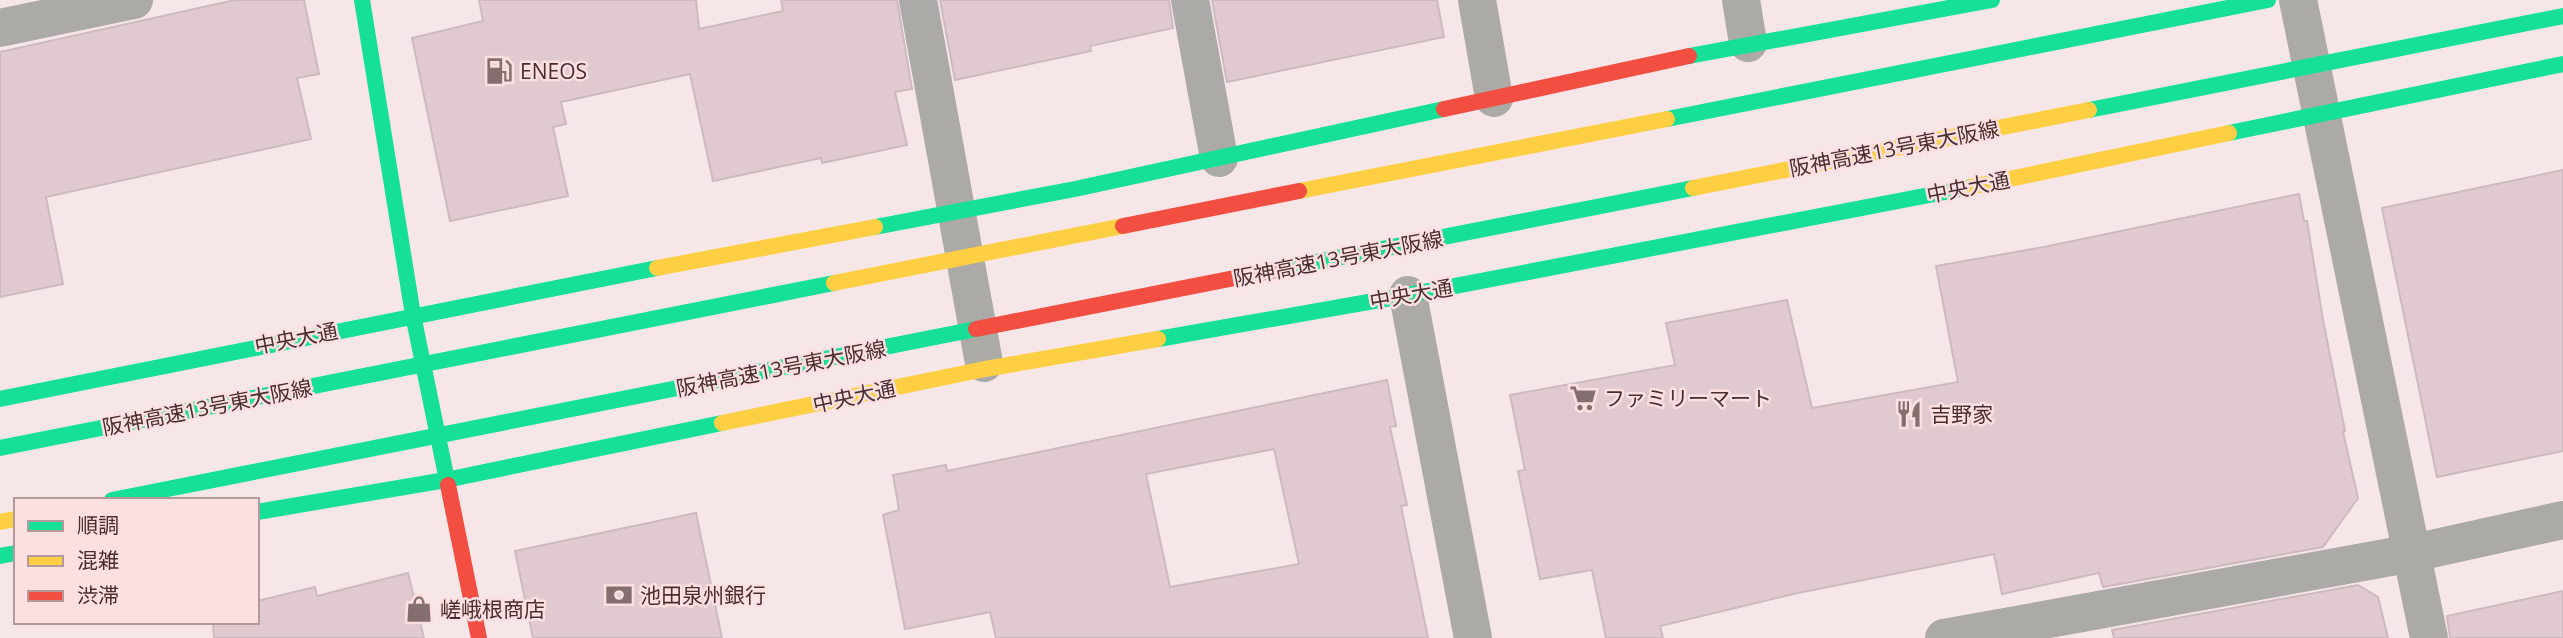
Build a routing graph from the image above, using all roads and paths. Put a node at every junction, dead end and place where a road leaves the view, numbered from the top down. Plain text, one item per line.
1 (134, 0) edge
2 (362, 0) edge
3 (918, 0) edge
4 (1190, 0) edge
5 (1477, 0) edge
6 (1741, 0) edge
7 (1992, 0) edge
8 (2268, 0) edge
9 (2298, 0) edge
10 (2563, 16) edge
11 (0, 28) edge
12 (1748, 43) junction
13 (2563, 64) edge
14 (1494, 98) junction
15 (2319, 112) junction
16 (1219, 158) junction
17 (957, 210) junction
18 (1408, 295) junction
19 (413, 315) junction
20 (985, 369) junction
21 (0, 399) edge
22 (0, 448) edge
23 (446, 480) junction
24 (123, 498) edge
25 (259, 512) edge
26 (2563, 520) edge
27 (2413, 553) junction
28 (479, 638) edge
29 (1473, 638) edge
30 (1944, 638) edge
31 (2429, 638) edge

1 - 11 street
2 - 19 main road
3 - 17 street
4 - 16 street
5 - 14 street
6 - 12 street
7 - 12 main road, 中央大通
8 - 22 main road, 阪神高速13号東大阪線, bridge
9 - 15 street
10 - 24 main road, 阪神高速13号東大阪線, bridge
12 - 14 main road, 中央大通
13 - 15 main road, 中央大通
14 - 16 main road, 中央大通
15 - 18 main road, 中央大通
15 - 27 street
16 - 17 main road, 中央大通
17 - 19 main road, 中央大通
17 - 20 street
18 - 20 main road, 中央大通
18 - 29 street
19 - 21 main road, 中央大通
19 - 23 main road
20 - 23 main road, 中央大通
23 - 25 main road, 中央大通
23 - 28 main road
26 - 27 street
27 - 30 street
27 - 31 street

